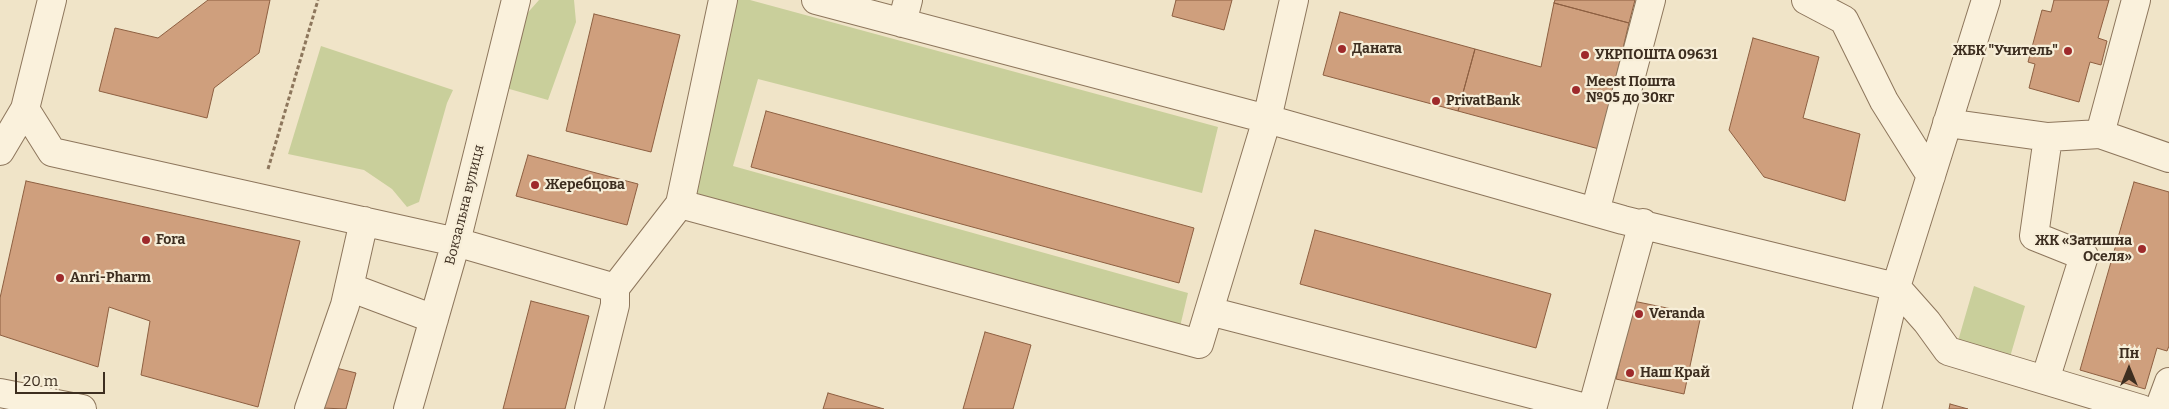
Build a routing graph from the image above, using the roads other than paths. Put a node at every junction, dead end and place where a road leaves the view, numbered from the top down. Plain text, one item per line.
1 (52, 0) edge
2 (516, 0) edge
3 (723, 0) edge
4 (816, 0) edge
5 (1294, 0) edge
6 (1651, 0) edge
7 (1806, 0) edge
8 (1986, 0) edge
9 (2136, 0) edge
10 (905, 11) edge
11 (25, 109) junction
12 (1267, 119) junction
13 (1947, 123) junction
14 (2100, 134) junction
15 (2048, 137) junction
16 (0, 151) edge
17 (2169, 158) edge
18 (1931, 176) junction
19 (680, 204) junction
20 (1595, 212) junction
21 (364, 222) junction
22 (1644, 224) junction
23 (456, 242) junction
24 (349, 287) junction
25 (1896, 287) junction
26 (615, 288) junction
27 (1209, 311) junction
28 (434, 319) junction
29 (2045, 380) junction
30 (2169, 382) edge
31 (0, 393) edge
32 (82, 409) edge
33 (309, 409) edge
34 (408, 409) edge
35 (589, 409) edge
36 (1591, 409) edge
37 (1867, 409) edge
38 (2141, 409) edge
39 (2159, 409) edge

1 - 11 street
2 - 23 street, Вокзальна вулиця
3 - 19 street
4 - 10 street
5 - 12 street
6 - 20 street
7 - 18 street
8 - 13 street
9 - 14 street
10 - 12 street
11 - 16 street
11 - 21 street
12 - 20 street
12 - 27 street
13 - 15 street
13 - 18 street
14 - 15 street
14 - 17 street
15 - 29 street
18 - 25 street
19 - 26 street
19 - 27 street
20 - 22 street
21 - 23 street
21 - 24 street
22 - 25 street
22 - 36 street
23 - 26 street
23 - 28 street, Вокзальна вулиця
24 - 28 street
24 - 33 street
25 - 29 street
25 - 37 street
26 - 35 street
27 - 36 street
28 - 34 street, Вокзальна вулиця
29 - 38 street
30 - 39 street
31 - 32 street

